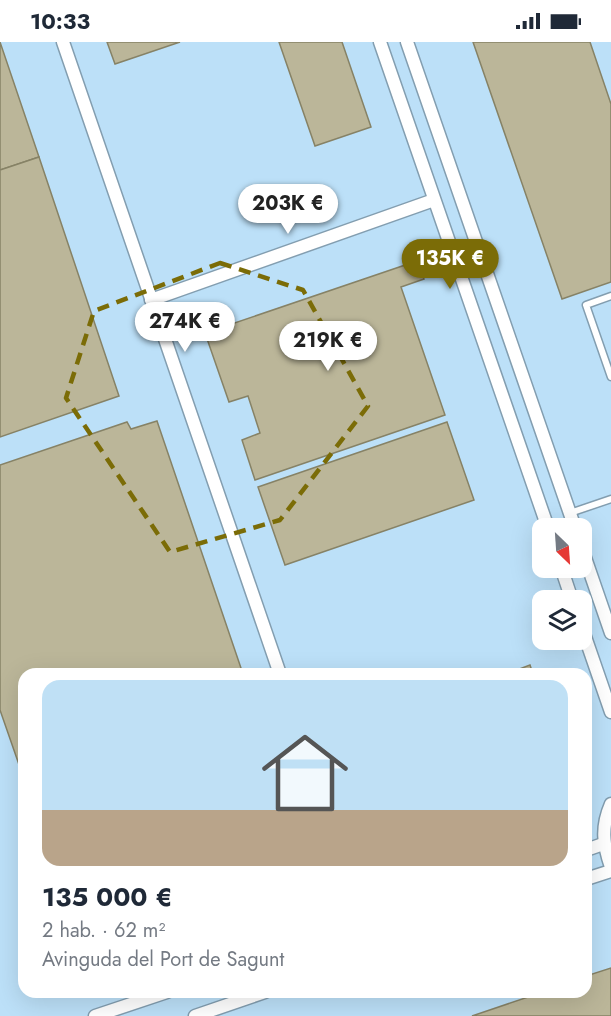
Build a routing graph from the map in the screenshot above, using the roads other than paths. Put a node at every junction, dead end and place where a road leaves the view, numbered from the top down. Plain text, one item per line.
1 (63, 42) edge
2 (380, 42) edge
3 (406, 42) edge
4 (434, 200) junction
5 (611, 296) edge
6 (151, 300) junction
7 (611, 378) edge
8 (611, 499) edge
9 (570, 513) junction
10 (545, 518) edge
11 (572, 518) edge
12 (592, 578) edge
13 (611, 633) edge
14 (590, 650) edge
15 (278, 668) edge
16 (611, 711) edge
17 (611, 804) edge
18 (603, 844) junction
19 (592, 848) edge
20 (611, 869) edge
21 (592, 877) edge
22 (149, 998) edge
23 (248, 998) edge
24 (95, 1016) edge
25 (195, 1016) edge

1 - 6 street
2 - 4 street
3 - 9 street
4 - 6 street
4 - 10 street
5 - 7 lane
6 - 15 street
8 - 9 lane
9 - 11 street
12 - 13 street
14 - 16 street
17 - 18 street
18 - 19 street
18 - 20 street
20 - 21 street
22 - 24 street
23 - 25 street

